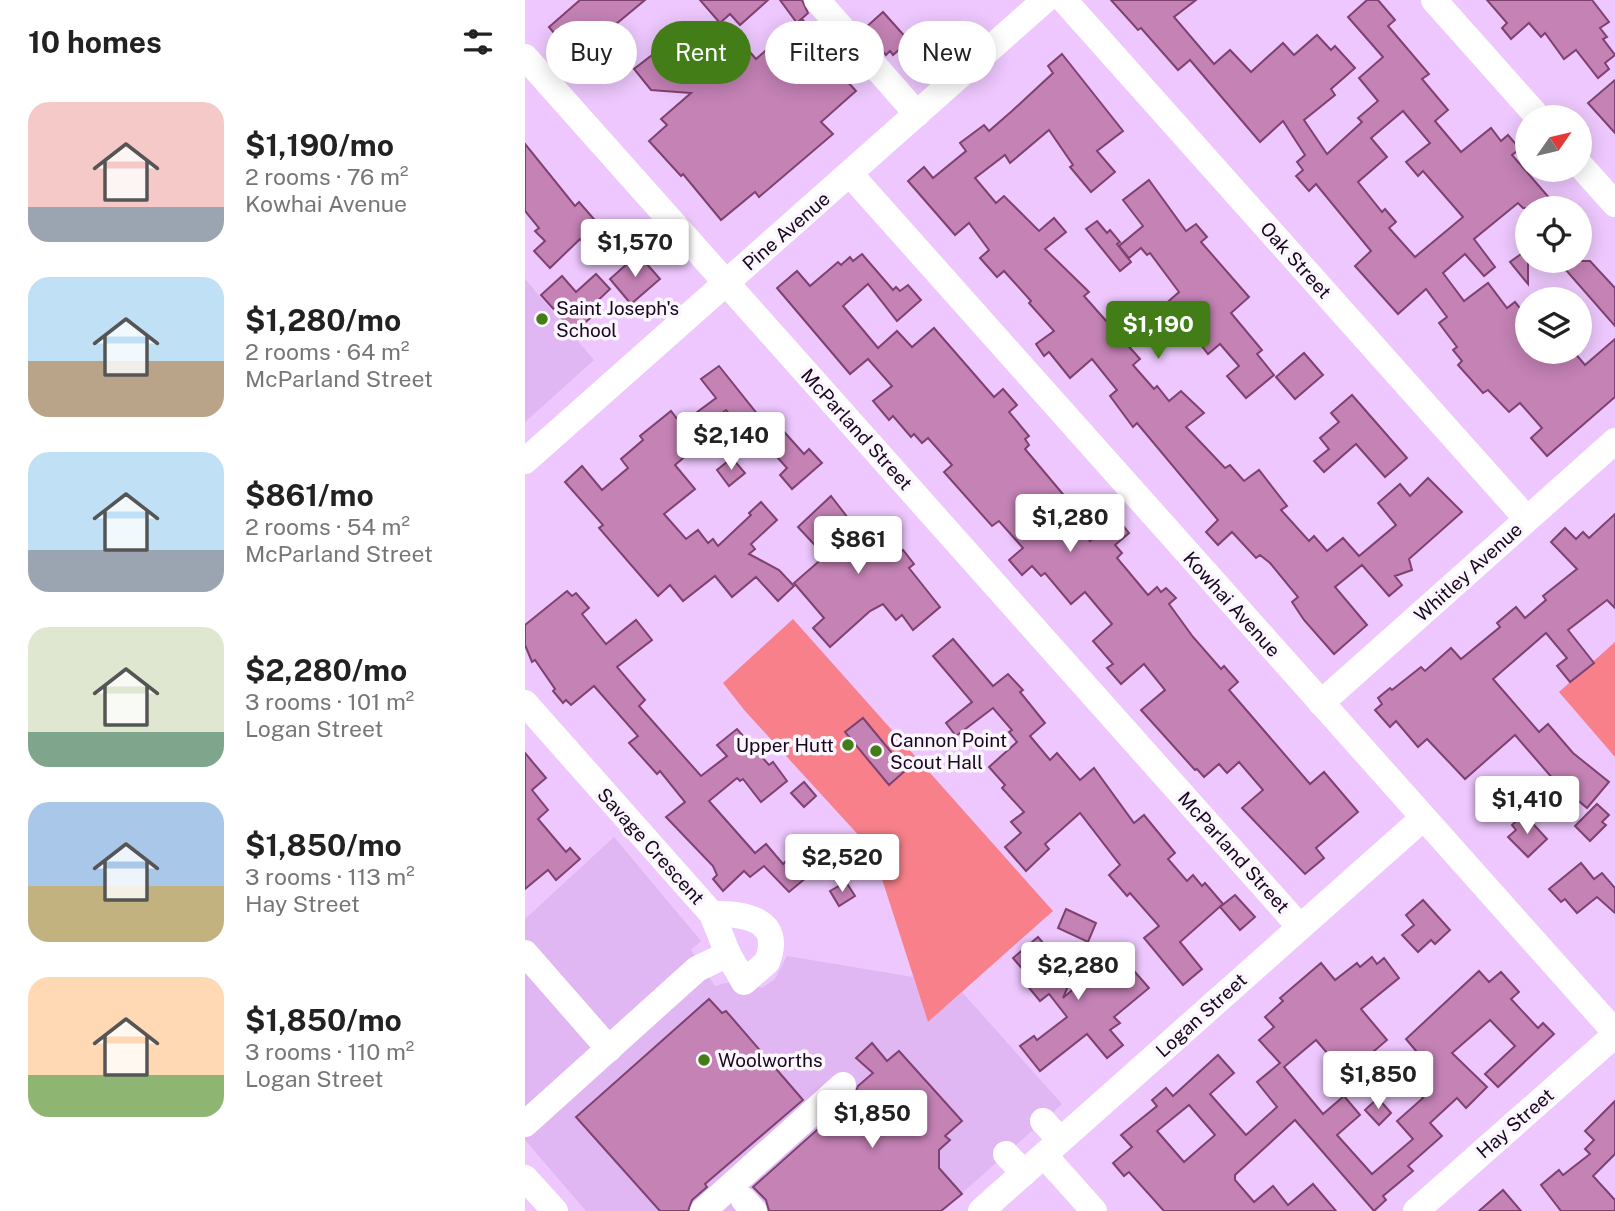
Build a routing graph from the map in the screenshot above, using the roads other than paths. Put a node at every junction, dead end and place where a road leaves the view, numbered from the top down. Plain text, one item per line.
1 (817, 0) edge
2 (1045, 0) edge
3 (1064, 0) edge
4 (1434, 0) edge
5 (525, 57) edge
6 (1527, 105) edge
7 (918, 114) junction
8 (850, 174) junction
9 (1593, 179) edge
10 (1615, 204) edge
11 (727, 283) junction
12 (1615, 441) edge
13 (525, 461) edge
14 (1527, 519) junction
15 (525, 703) edge
16 (1321, 703) junction
17 (1422, 819) junction
18 (712, 914) junction
19 (1300, 926) junction
20 (525, 953) edge
21 (728, 954) junction
22 (1615, 1034) edge
23 (609, 1049) junction
24 (843, 1086) dead end
25 (538, 1122) edge
26 (1049, 1138) junction
27 (1006, 1154) dead end
28 (1024, 1173) junction
29 (525, 1178) edge
30 (555, 1211) edge
31 (703, 1211) edge
32 (981, 1211) edge
33 (1094, 1211) edge
34 (1416, 1211) edge

1 - 7 street
2 - 7 street, Pine Avenue
3 - 14 street, Oak Street
4 - 6 street
5 - 11 street, McParland Street
7 - 8 street, Pine Avenue
8 - 11 street, Pine Avenue
8 - 16 street, Kowhai Avenue
9 - 10 street
11 - 13 street, Pine Avenue
11 - 19 street, McParland Street
12 - 14 street, Whitley Avenue
14 - 16 street, Whitley Avenue
15 - 18 street, Savage Crescent
16 - 17 street, Kowhai Avenue
17 - 19 street, Logan Street
17 - 22 street, Kowhai Avenue
18 - 21 street, Savage Crescent
18 - 21 street, Savage Crescent
19 - 26 street, Logan Street
20 - 23 street
21 - 23 street
22 - 34 street, Hay Street
23 - 25 street
24 - 31 street
26 - 28 street, Logan Street
26 - 33 street
27 - 28 street
28 - 32 street, Logan Street
29 - 30 street

